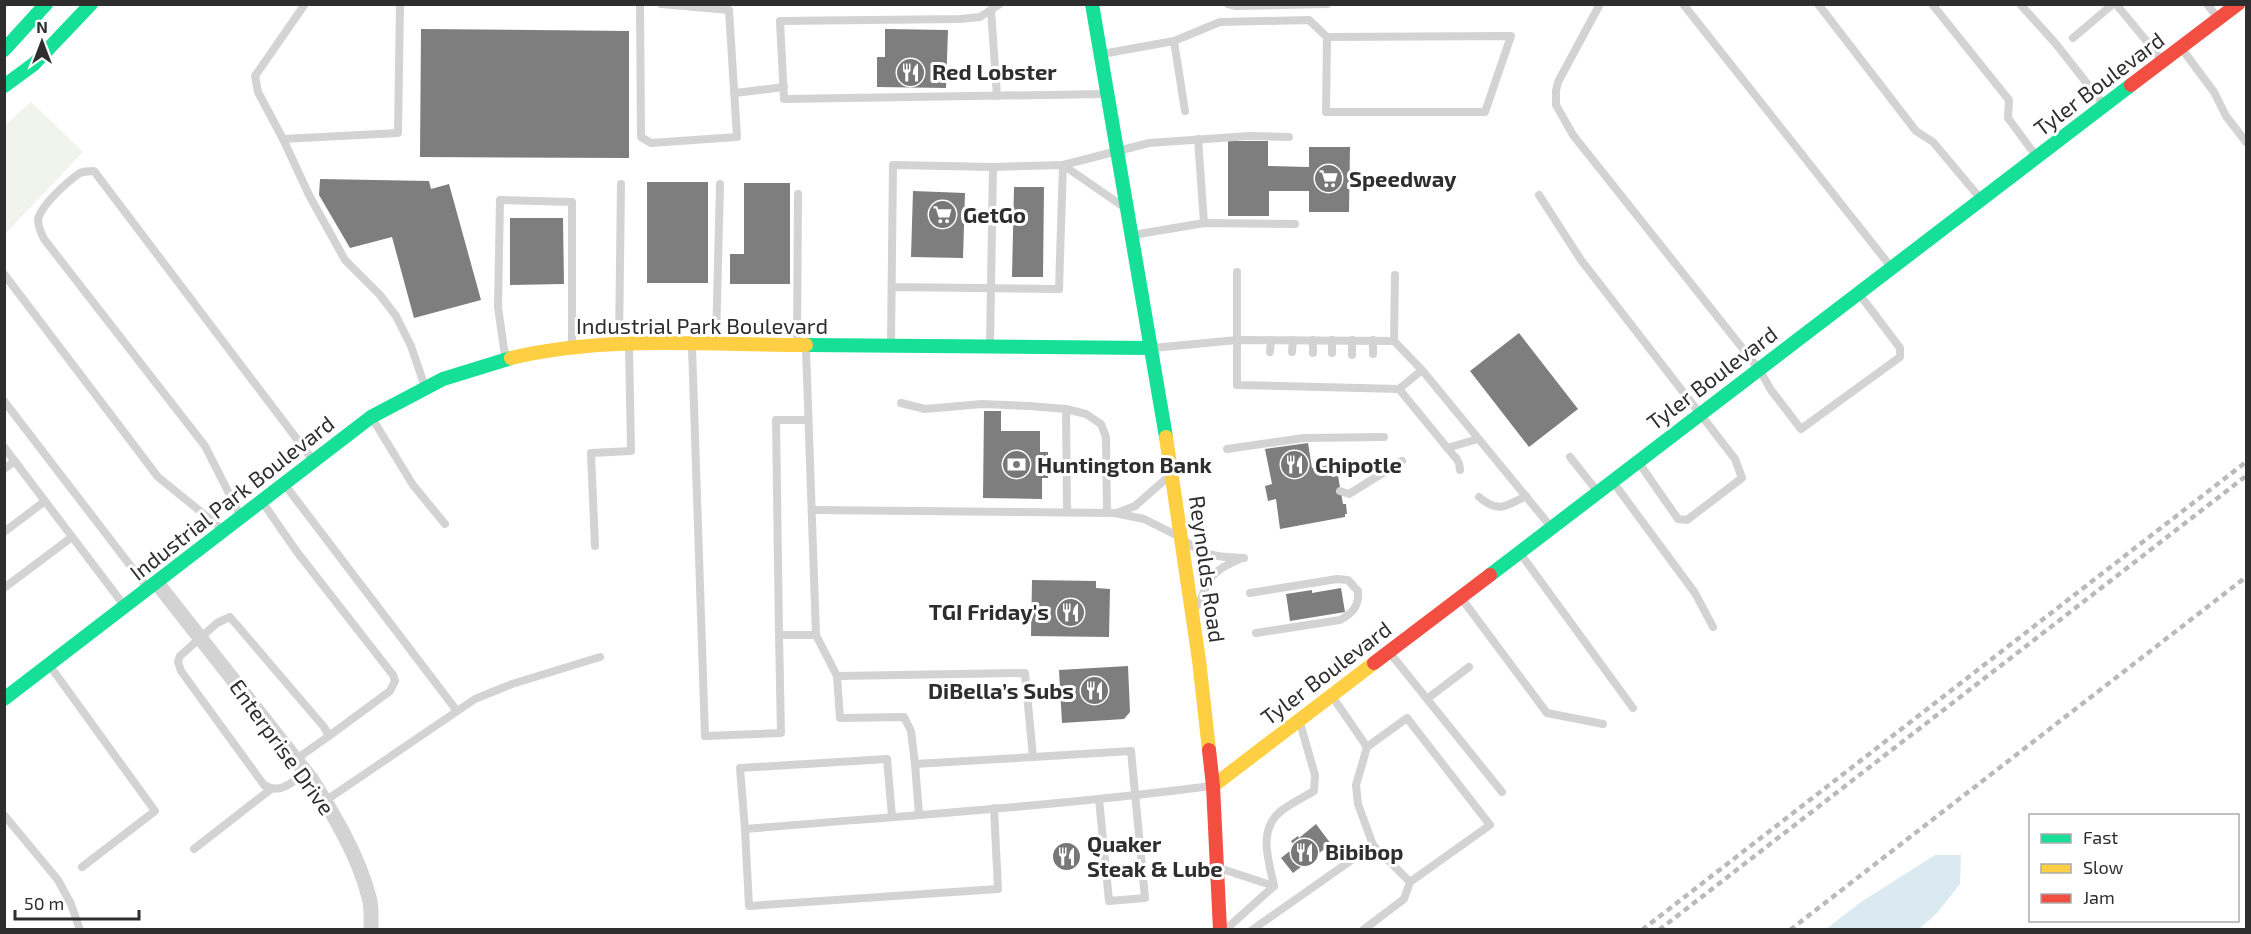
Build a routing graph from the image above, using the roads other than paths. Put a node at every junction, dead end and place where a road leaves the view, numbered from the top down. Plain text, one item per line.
1 (46, 4) edge
2 (91, 4) edge
3 (305, 4) edge
4 (400, 4) edge
5 (640, 4) edge
6 (660, 4) edge
7 (1000, 4) edge
8 (1092, 4) edge
9 (1228, 4) edge
10 (1327, 4) edge
11 (1600, 4) edge
12 (1683, 4) edge
13 (1818, 4) edge
14 (1932, 4) edge
15 (2020, 4) edge
16 (2114, 4) edge
17 (2207, 4) edge
18 (2238, 4) edge
19 (991, 10) junction
20 (2219, 19) junction
21 (1328, 37) junction
22 (2073, 38) dead end
23 (1174, 41) junction
24 (2181, 48) junction
25 (4, 50) edge
26 (1100, 54) junction
27 (2163, 61) junction
28 (4, 86) edge
29 (784, 87) junction
30 (735, 93) junction
31 (1107, 94) junction
32 (997, 96) junction
33 (2105, 106) junction
34 (1185, 111) dead end
35 (1289, 137) dead end
36 (284, 139) junction
37 (1198, 139) junction
38 (2247, 142) edge
39 (1117, 152) junction
40 (2037, 157) junction
41 (1063, 165) junction
42 (993, 167) junction
43 (621, 184) dead end
44 (720, 184) dead end
45 (798, 194) dead end
46 (1539, 195) dead end
47 (1982, 200) junction
48 (1126, 208) junction
49 (1204, 223) junction
50 (1295, 224) dead end
51 (1131, 236) junction
52 (1892, 268) junction
53 (1238, 272) dead end
54 (4, 274) edge
55 (1395, 275) dead end
56 (892, 287) junction
57 (991, 288) junction
58 (1859, 293) junction
59 (1237, 340) junction
60 (1271, 340) junction
61 (1293, 340) junction
62 (1313, 340) junction
63 (1332, 340) junction
64 (1352, 340) junction
65 (1373, 340) junction
66 (1394, 341) junction
67 (624, 344) junction
68 (692, 345) junction
69 (716, 345) junction
70 (801, 346) junction
71 (572, 347) junction
72 (891, 347) junction
73 (990, 348) junction
74 (1149, 348) junction
75 (1270, 352) dead end
76 (1292, 352) dead end
77 (1313, 353) dead end
78 (1332, 353) dead end
79 (1373, 354) dead end
80 (1352, 355) dead end
81 (506, 359) junction
82 (1760, 369) junction
83 (1422, 370) junction
84 (1270, 375) dead end
85 (1372, 378) dead end
86 (1270, 386) junction
87 (425, 387) junction
88 (1372, 389) junction
89 (1399, 389) junction
90 (4, 401) edge
91 (901, 403) dead end
92 (1066, 409) junction
93 (1699, 415) junction
94 (371, 417) junction
95 (808, 420) junction
96 (1384, 437) dead end
97 (1478, 439) junction
98 (4, 447) edge
99 (1447, 448) junction
100 (1227, 449) dead end
101 (1570, 457) dead end
102 (15, 461) junction
103 (314, 461) junction
104 (1402, 461) dead end
105 (1638, 462) junction
106 (4, 469) edge
107 (1460, 470) dead end
108 (1172, 474) junction
109 (1612, 481) junction
110 (284, 484) junction
111 (1340, 491) dead end
112 (1598, 492) junction
113 (1526, 496) junction
114 (1479, 497) dead end
115 (45, 501) junction
116 (262, 502) junction
117 (813, 510) junction
118 (1068, 512) junction
119 (1111, 513) junction
120 (242, 518) junction
121 (445, 524) dead end
122 (1551, 528) junction
123 (225, 531) junction
124 (4, 532) edge
125 (72, 537) junction
126 (1182, 538) junction
127 (595, 546) dead end
128 (1520, 552) junction
129 (153, 586) junction
130 (4, 588) edge
131 (1250, 593) dead end
132 (1461, 597) junction
133 (126, 607) junction
134 (1193, 618) junction
135 (1713, 627) dead end
136 (1256, 633) dead end
137 (779, 635) junction
138 (816, 635) junction
139 (200, 638) junction
140 (1389, 652) junction
141 (600, 657) dead end
142 (49, 665) junction
143 (1468, 667) dead end
144 (837, 676) junction
145 (1332, 695) junction
146 (4, 699) edge
147 (1427, 699) junction
148 (1632, 708) dead end
149 (457, 711) junction
150 (1299, 720) junction
151 (1603, 724) dead end
152 (329, 736) junction
153 (1367, 747) junction
154 (1033, 757) junction
155 (296, 760) junction
156 (915, 764) junction
157 (305, 772) junction
158 (1213, 786) junction
159 (271, 789) junction
160 (1502, 792) dead end
161 (1136, 796) junction
162 (1099, 799) junction
163 (325, 801) junction
164 (994, 808) junction
165 (919, 814) junction
166 (4, 815) edge
167 (892, 816) junction
168 (745, 829) junction
169 (1372, 845) junction
170 (194, 849) dead end
171 (82, 867) dead end
172 (1217, 867) junction
173 (1410, 882) junction
174 (1274, 886) junction
175 (80, 930) edge
176 (371, 930) edge
177 (1220, 930) edge
178 (1225, 930) edge
179 (1252, 930) edge
180 (1363, 930) edge

1 - 25 main road
2 - 28 main road
3 - 36 lane
4 - 36 lane
5 - 30 lane
6 - 30 lane
7 - 19 lane
8 - 26 main road, Reynolds Road
9 - 10 lane
11 - 82 lane
12 - 52 lane
13 - 47 lane
14 - 40 lane
15 - 33 lane
16 - 22 lane
16 - 27 lane
17 - 20 lane
18 - 20 main road, Tyler Boulevard
19 - 29 lane
19 - 32 lane
20 - 24 main road, Tyler Boulevard
21 - 21 lane
21 - 23 lane
23 - 26 lane
23 - 34 lane
24 - 27 main road, Tyler Boulevard
24 - 38 lane
26 - 31 main road, Reynolds Road
27 - 33 main road, Tyler Boulevard
29 - 30 lane
29 - 32 lane
31 - 32 lane
31 - 39 main road, Reynolds Road
33 - 40 main road, Tyler Boulevard
35 - 37 lane
36 - 87 lane
37 - 39 lane
37 - 49 lane
39 - 41 lane
39 - 48 main road, Reynolds Road
40 - 47 main road, Tyler Boulevard
41 - 42 lane
41 - 48 lane
41 - 57 lane
42 - 56 lane
42 - 57 lane
43 - 67 lane
44 - 69 lane
45 - 70 lane
46 - 93 lane
47 - 52 main road, Tyler Boulevard
48 - 51 main road, Reynolds Road
49 - 50 lane
49 - 51 lane
51 - 74 main road, Reynolds Road
52 - 58 main road, Tyler Boulevard
53 - 59 lane
54 - 123 lane
55 - 66 lane
56 - 57 lane
56 - 72 lane
57 - 73 lane
58 - 82 main road, Tyler Boulevard
58 - 82 lane
59 - 60 lane
59 - 74 lane
59 - 86 lane
60 - 61 lane
60 - 75 lane
61 - 62 lane
61 - 76 lane
62 - 63 lane
62 - 77 lane
63 - 64 lane
63 - 78 lane
64 - 65 lane
64 - 80 lane
65 - 66 lane
65 - 79 lane
66 - 83 lane
67 - 68 main road, Industrial Park Boulevard
67 - 71 main road, Industrial Park Boulevard
67 - 127 lane
68 - 69 main road, Industrial Park Boulevard
68 - 137 lane
69 - 70 main road, Industrial Park Boulevard
70 - 72 main road, Industrial Park Boulevard
70 - 95 lane
71 - 81 main road, Industrial Park Boulevard
71 - 81 lane
72 - 73 main road, Industrial Park Boulevard
73 - 74 main road, Industrial Park Boulevard
74 - 108 main road, Reynolds Road
81 - 87 main road, Industrial Park Boulevard
82 - 93 main road, Tyler Boulevard
83 - 89 lane
83 - 97 lane
84 - 86 lane
85 - 88 lane
86 - 88 lane
87 - 94 main road, Industrial Park Boulevard
88 - 89 lane
89 - 99 lane
90 - 129 lane
91 - 92 lane
92 - 118 lane
92 - 119 lane
93 - 105 main road, Tyler Boulevard
93 - 105 lane
94 - 103 main road, Industrial Park Boulevard
94 - 121 lane
95 - 117 lane
95 - 137 lane
96 - 100 lane
97 - 99 lane
97 - 113 lane
98 - 102 lane
99 - 107 lane
101 - 112 lane
102 - 106 lane
102 - 115 lane
103 - 110 main road, Industrial Park Boulevard
103 - 120 lane
104 - 111 lane
105 - 109 main road, Tyler Boulevard
108 - 119 lane
108 - 126 main road, Reynolds Road
109 - 112 main road, Tyler Boulevard
109 - 135 lane
110 - 116 main road, Industrial Park Boulevard
110 - 149 lane
112 - 122 main road, Tyler Boulevard
113 - 114 lane
113 - 122 lane
115 - 124 lane
115 - 125 lane
116 - 120 main road, Industrial Park Boulevard
116 - 152 lane
117 - 118 lane
117 - 138 lane
118 - 119 lane
119 - 126 lane
120 - 123 main road, Industrial Park Boulevard
122 - 128 main road, Tyler Boulevard
123 - 129 main road, Industrial Park Boulevard
125 - 130 lane
125 - 133 lane
126 - 134 main road, Reynolds Road
126 - 134 lane
128 - 132 main road, Tyler Boulevard
128 - 148 lane
129 - 133 main road, Industrial Park Boulevard
129 - 139 street, Enterprise Drive
131 - 136 lane
132 - 140 main road, Tyler Boulevard
132 - 151 lane
133 - 142 main road, Industrial Park Boulevard
134 - 158 main road, Reynolds Road
137 - 138 lane
138 - 144 lane
139 - 152 lane
139 - 155 street, Enterprise Drive
139 - 159 lane
140 - 145 main road, Tyler Boulevard
140 - 147 lane
141 - 149 lane
142 - 146 main road, Industrial Park Boulevard
142 - 171 lane
143 - 147 lane
144 - 154 lane
144 - 156 lane
145 - 150 main road, Tyler Boulevard
145 - 153 lane
147 - 160 lane
149 - 163 lane
150 - 158 main road, Tyler Boulevard
150 - 174 lane
152 - 155 lane
153 - 169 lane
153 - 173 lane
154 - 156 lane
154 - 161 lane
155 - 157 street, Enterprise Drive
156 - 165 lane
157 - 159 lane
157 - 163 street, Enterprise Drive
158 - 161 lane
158 - 172 main road, Reynolds Road
159 - 170 lane
161 - 162 lane
161 - 162 lane
162 - 164 lane
163 - 176 street, Enterprise Drive
164 - 165 lane
164 - 168 lane
165 - 167 lane
166 - 175 lane
167 - 168 lane
167 - 168 lane
169 - 173 lane
169 - 179 lane
172 - 174 lane
172 - 177 main road, Reynolds Road
173 - 180 lane
174 - 178 lane

